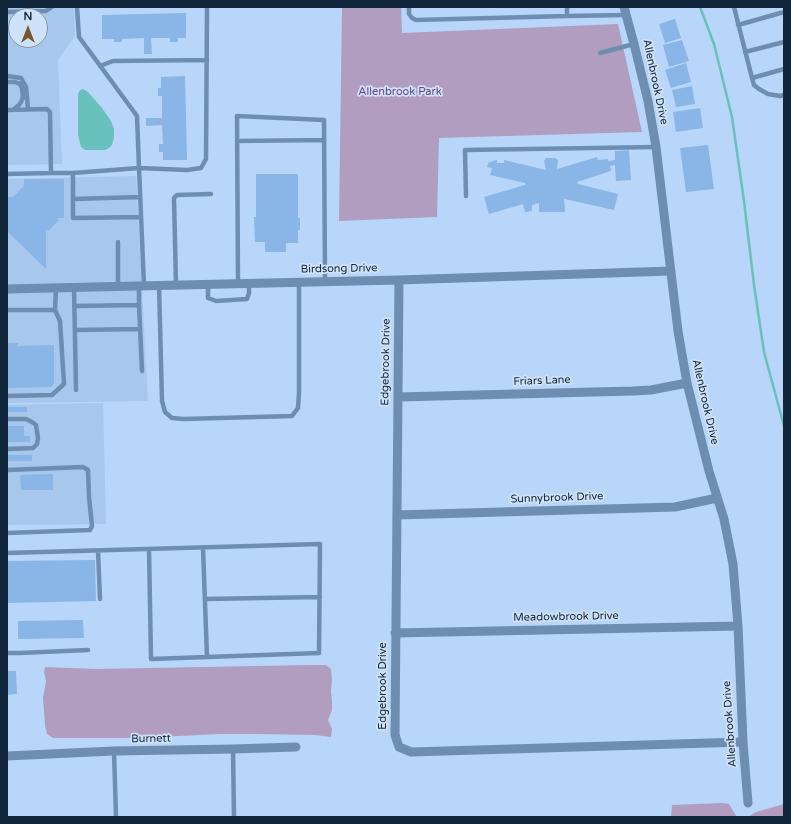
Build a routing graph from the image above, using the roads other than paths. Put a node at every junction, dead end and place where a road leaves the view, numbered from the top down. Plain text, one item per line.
1 (52, 7) edge
2 (77, 7) edge
3 (208, 7) edge
4 (409, 7) edge
5 (567, 7) edge
6 (734, 7) edge
7 (625, 11) edge
8 (7, 12) edge
9 (784, 12) edge
10 (567, 16) junction
11 (738, 25) junction
12 (784, 42) edge
13 (634, 44) junction
14 (745, 52) junction
15 (600, 53) dead end
16 (207, 60) junction
17 (100, 66) junction
18 (784, 69) edge
19 (7, 76) edge
20 (752, 78) junction
21 (7, 82) edge
22 (784, 95) edge
23 (28, 109) junction
24 (7, 110) edge
25 (13, 110) junction
26 (324, 140) junction
27 (237, 141) junction
28 (656, 147) junction
29 (139, 168) junction
30 (51, 173) junction
31 (73, 173) junction
32 (7, 174) edge
33 (211, 194) dead end
34 (466, 196) dead end
35 (140, 197) junction
36 (73, 199) junction
37 (141, 217) junction
38 (118, 242) dead end
39 (671, 271) junction
40 (399, 280) junction
41 (325, 281) junction
42 (299, 282) junction
43 (238, 283) junction
44 (248, 283) junction
45 (208, 284) junction
46 (176, 285) junction
47 (118, 286) junction
48 (141, 286) junction
49 (159, 286) junction
50 (56, 287) junction
51 (74, 287) junction
52 (7, 289) edge
53 (139, 305) junction
54 (74, 306) junction
55 (7, 310) edge
56 (55, 310) junction
57 (140, 329) junction
58 (75, 330) junction
59 (142, 371) dead end
60 (687, 383) junction
61 (76, 390) dead end
62 (7, 396) edge
63 (398, 397) junction
64 (7, 419) edge
65 (7, 449) edge
66 (7, 470) edge
67 (717, 498) junction
68 (397, 515) junction
69 (7, 533) edge
70 (203, 548) junction
71 (149, 549) junction
72 (98, 550) junction
73 (7, 553) edge
74 (320, 597) junction
75 (100, 599) dead end
76 (205, 600) junction
77 (738, 626) junction
78 (395, 633) junction
79 (88, 650) dead end
80 (7, 653) edge
81 (207, 657) junction
82 (743, 742) junction
83 (296, 747) dead end
84 (233, 749) junction
85 (114, 751) junction
86 (7, 756) edge
87 (748, 804) dead end
88 (116, 817) edge
89 (234, 817) edge

1 - 8 lane
2 - 17 lane
3 - 16 lane
4 - 10 lane
5 - 10 lane
6 - 11 lane
7 - 10 lane
7 - 13 street, Allenbrook Drive
9 - 11 lane
11 - 14 lane
12 - 14 lane
13 - 15 lane
13 - 28 street, Allenbrook Drive
14 - 20 lane
16 - 17 lane
16 - 29 lane
17 - 29 lane
18 - 20 lane
19 - 23 lane
20 - 22 lane
21 - 25 lane
23 - 25 lane
23 - 30 lane
24 - 25 lane
26 - 27 lane
26 - 27 lane
26 - 41 lane
27 - 43 lane
28 - 34 lane
28 - 39 street, Allenbrook Drive
29 - 31 lane
29 - 35 lane
30 - 31 lane
30 - 32 lane
31 - 36 lane
33 - 46 lane
35 - 36 lane
35 - 37 lane
36 - 37 lane
37 - 48 lane
38 - 47 lane
39 - 40 street, Birdsong Drive
39 - 60 street, Allenbrook Drive
40 - 41 street, Birdsong Drive
40 - 63 street, Edgebrook Drive
41 - 42 street, Birdsong Drive
42 - 44 street, Birdsong Drive
42 - 49 lane
43 - 44 street, Birdsong Drive
43 - 45 street, Birdsong Drive
44 - 45 lane
45 - 46 street, Birdsong Drive
46 - 49 street, Birdsong Drive
47 - 48 street, Birdsong Drive
47 - 51 street, Birdsong Drive
48 - 49 street, Birdsong Drive
48 - 53 lane
50 - 51 street, Birdsong Drive
50 - 52 street, Birdsong Drive
50 - 56 lane
51 - 54 lane
53 - 54 lane
53 - 57 lane
54 - 58 lane
55 - 56 lane
56 - 62 lane
57 - 58 lane
57 - 59 lane
58 - 61 lane
60 - 63 street, Friars Lane
60 - 67 street, Allenbrook Drive
63 - 68 street, Edgebrook Drive
64 - 65 lane
66 - 69 lane
67 - 68 street, Sunnybrook Drive
67 - 77 street, Allenbrook Drive
68 - 78 street, Edgebrook Drive
70 - 71 lane
70 - 74 lane
70 - 76 lane
71 - 72 lane
71 - 81 lane
72 - 73 lane
72 - 75 lane
74 - 76 lane
74 - 81 lane
76 - 81 lane
77 - 78 street, Meadowbrook Drive
77 - 82 street, Allenbrook Drive
78 - 82 street, Edgebrook Drive
79 - 80 lane
82 - 87 street, Allenbrook Drive
83 - 84 street, Burnett
84 - 85 street, Burnett
84 - 89 lane
85 - 86 street, Burnett
85 - 88 lane

